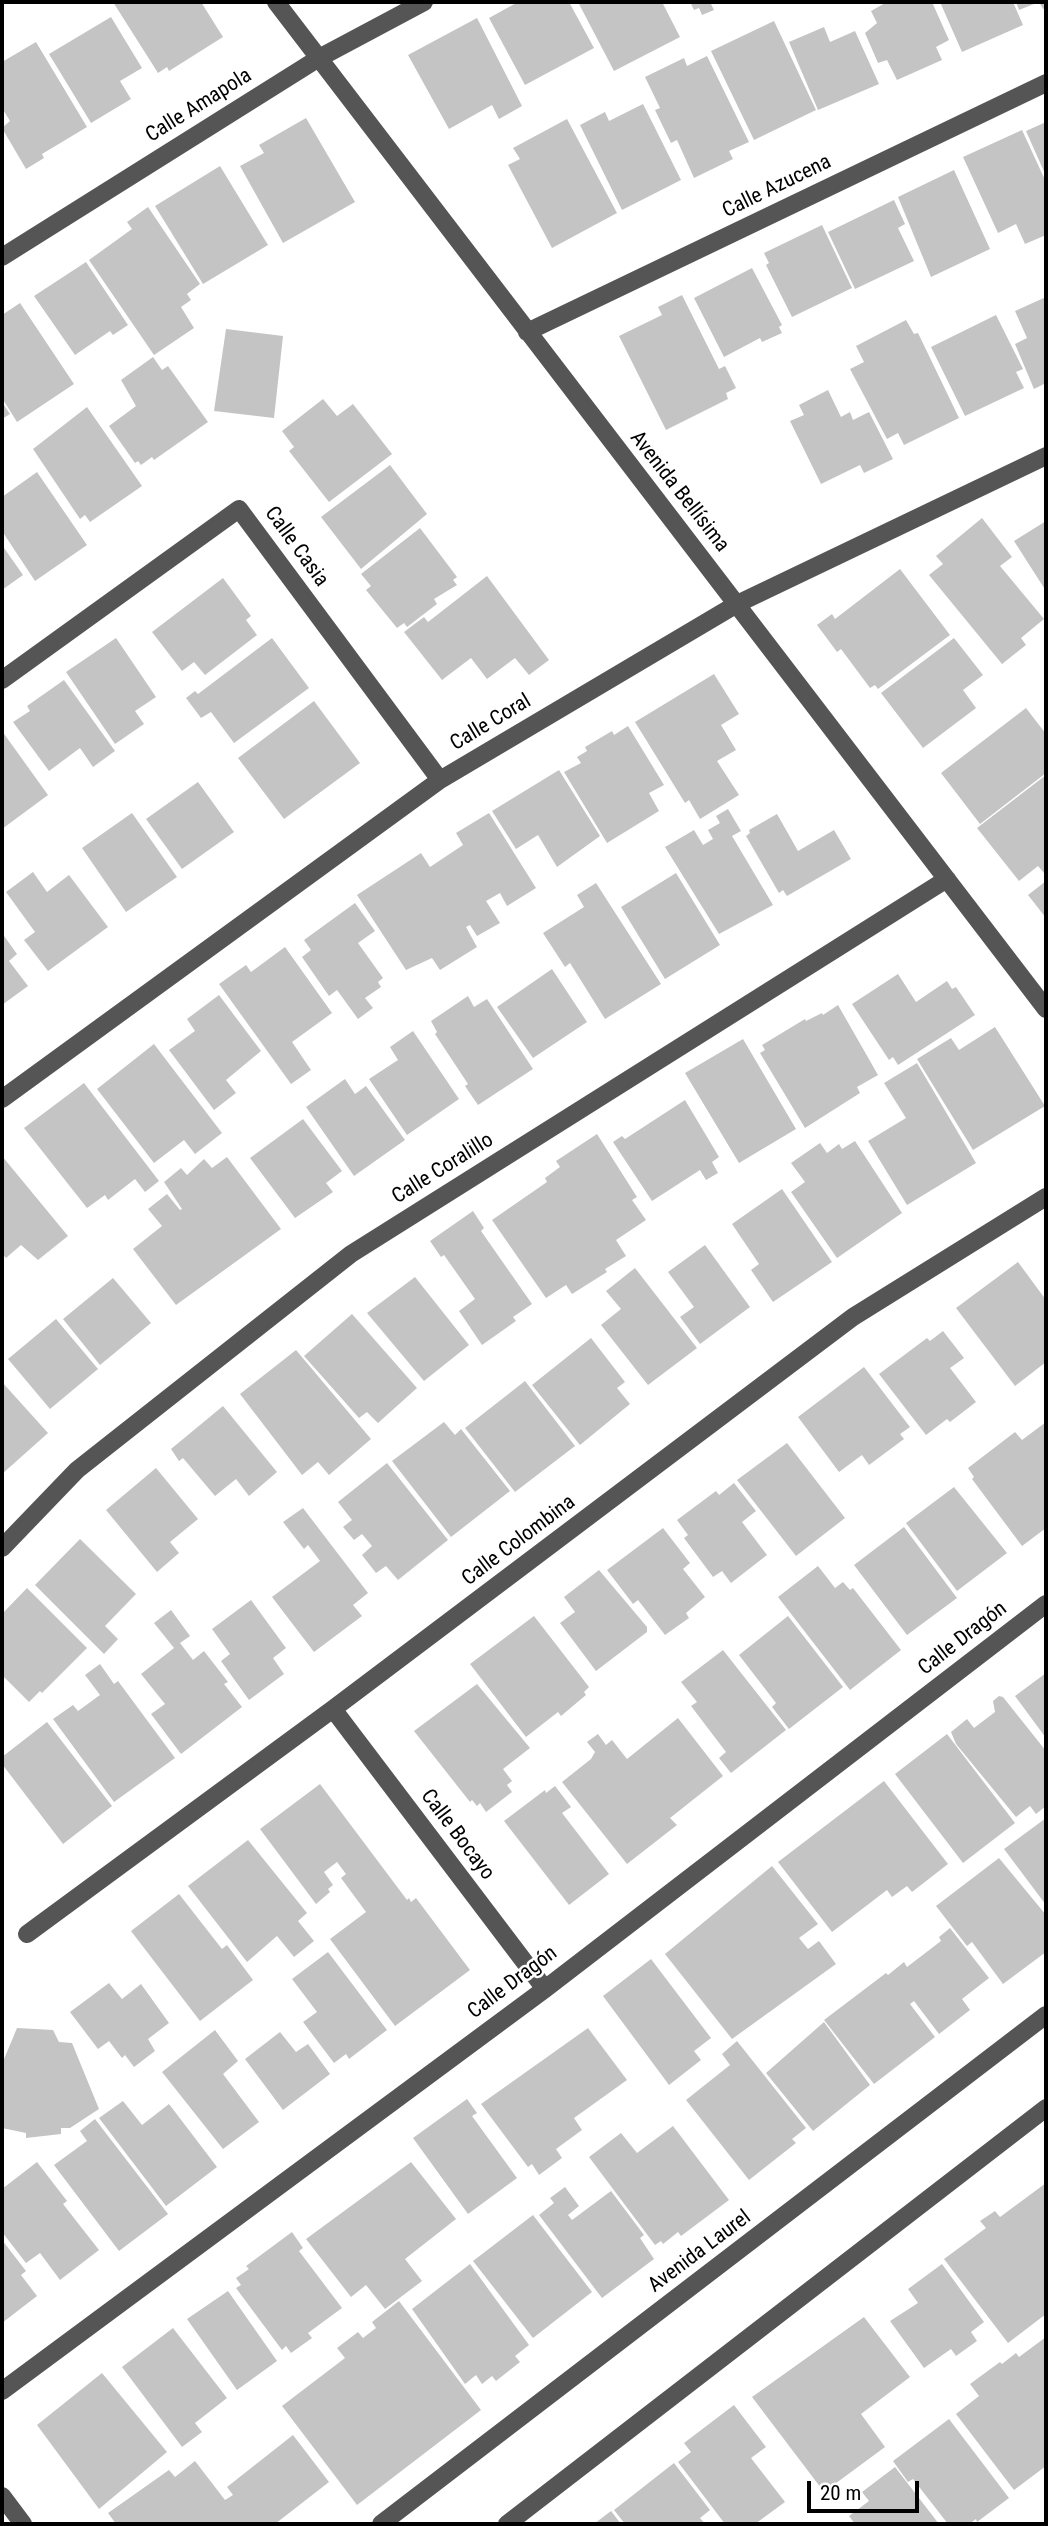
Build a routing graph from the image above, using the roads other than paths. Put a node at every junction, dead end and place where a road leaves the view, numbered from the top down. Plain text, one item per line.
1 (276, 2) edge
2 (424, 2) edge
3 (319, 58) junction
4 (1046, 83) edge
5 (2, 257) edge
6 (527, 332) junction
7 (1046, 456) edge
8 (737, 604) junction
9 (2, 680) edge
10 (440, 780) junction
11 (947, 879) junction
12 (1046, 1009) edge
13 (2, 1099) edge
14 (1046, 1196) edge
15 (2, 1548) edge
16 (1046, 1604) edge
17 (333, 1709) junction
18 (27, 1934) dead end
19 (545, 1989) junction
20 (1046, 2015) edge
21 (1046, 2108) edge
22 (2, 2391) edge
23 (2, 2496) edge
24 (23, 2524) edge
25 (381, 2524) edge
26 (507, 2524) edge

1 - 3 street, Avenida Bellísima
2 - 3 street, Calle Amapola
3 - 5 street, Calle Amapola
3 - 6 street, Avenida Bellísima
4 - 6 street, Calle Azucena
6 - 8 street, Avenida Bellísima
7 - 8 street, Calle Coral
8 - 10 street, Calle Coral
8 - 11 street, Avenida Bellísima
9 - 10 street, Calle Casia
10 - 13 street, Calle Coral
11 - 12 street, Avenida Bellísima
11 - 15 street, Calle Coralillo
14 - 17 street, Calle Colombina
16 - 19 street, Calle Dragón
17 - 18 street, Calle Colombina
17 - 19 street, Calle Bocayo
19 - 22 street, Calle Dragón
20 - 25 street, Avenida Laurel
21 - 26 street
23 - 24 street

